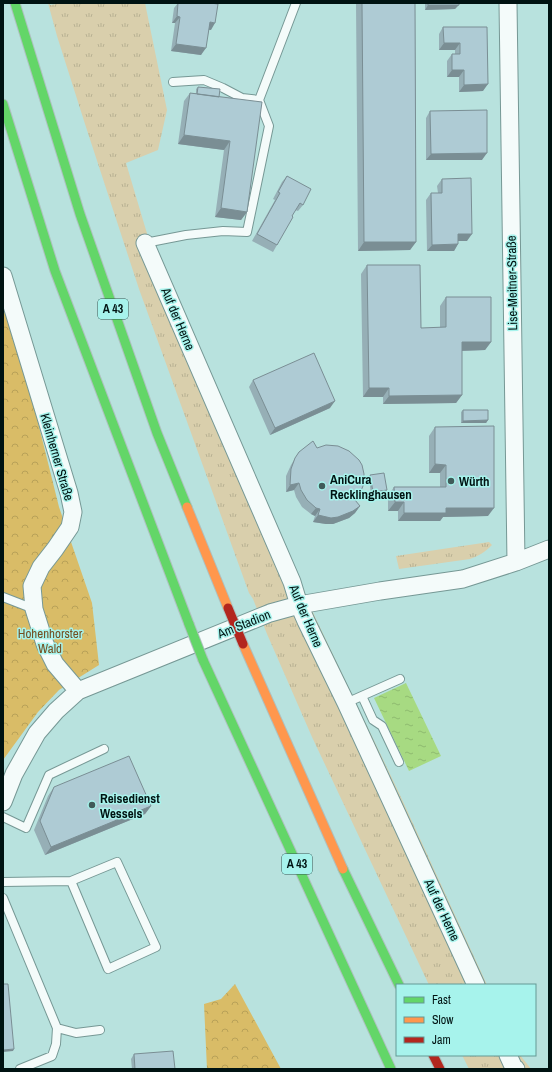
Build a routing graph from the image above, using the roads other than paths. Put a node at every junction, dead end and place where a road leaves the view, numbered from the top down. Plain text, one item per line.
1 (15, 3) edge
2 (296, 3) edge
3 (508, 3) edge
4 (173, 82) dead end
5 (258, 100) junction
6 (3, 104) edge
7 (145, 243) joint
8 (3, 276) edge
9 (9, 318) edge
10 (549, 549) edge
11 (516, 562) junction
12 (3, 597) edge
13 (299, 605) junction
14 (34, 610) junction
15 (400, 678) dead end
16 (78, 691) junction
17 (362, 696) junction
18 (346, 703) junction
19 (104, 748) dead end
20 (399, 762) dead end
21 (3, 802) edge
22 (3, 817) edge
23 (71, 881) junction
24 (3, 882) edge
25 (3, 898) edge
26 (399, 984) edge
27 (476, 984) edge
28 (57, 1028) junction
29 (100, 1030) dead end
30 (434, 1056) edge
31 (508, 1056) edge
32 (20, 1069) edge
33 (390, 1069) edge
34 (440, 1069) edge
35 (516, 1069) edge

1 - 26 highway, A 43, bridge
2 - 5 lane
3 - 11 street, Lise-Meitner-Straße
4 - 5 lane
5 - 7 lane
6 - 33 highway, A 43, bridge
7 - 13 street, Auf der Herne
8 - 9 street, Kleinherner Straße
9 - 14 street, Kleinherner Straße
10 - 11 street, Am Stadion
11 - 13 street, Am Stadion
12 - 14 lane
13 - 16 street, Am Stadion
13 - 18 street, Auf der Herne
14 - 16 street, Kleinherner Straße
15 - 17 lane
16 - 21 street, Am Stadion
17 - 18 lane
17 - 20 lane
18 - 27 street, Auf der Herne
19 - 22 lane
23 - 23 lane
23 - 24 lane
25 - 28 lane
28 - 29 lane
28 - 32 lane
30 - 34 highway
31 - 35 street

